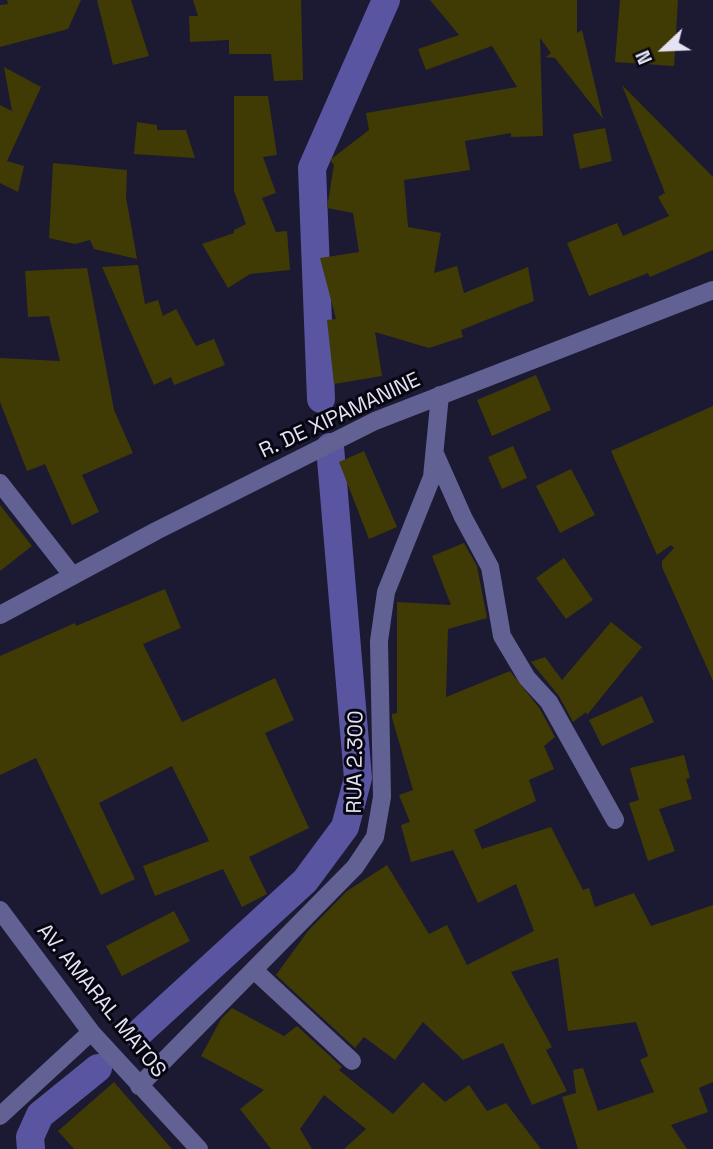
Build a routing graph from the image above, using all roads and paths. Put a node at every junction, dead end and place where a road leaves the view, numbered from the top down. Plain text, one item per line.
1 (713, 290) edge
2 (440, 395) junction
3 (435, 454) junction
4 (0, 483) edge
5 (72, 575) junction
6 (0, 615) edge
7 (615, 820) dead end
8 (0, 910) edge
9 (254, 970) junction
10 (91, 1032) junction
11 (352, 1061) dead end
12 (139, 1086) junction
13 (0, 1116) edge
14 (199, 1149) edge

1 - 2 street, R. DE XIPAMANINE
2 - 3 street, RUA 2.300
2 - 5 street, R. DE XIPAMANINE
3 - 7 street
3 - 9 street, RUA 2.300
4 - 5 street
5 - 6 street, R. DE XIPAMANINE
8 - 10 street, AV. AMARAL MATOS
9 - 11 street
9 - 12 street, RUA 2.300
10 - 12 street, AV. AMARAL MATOS
10 - 13 street
12 - 14 street, AV. AMARAL MATOS

